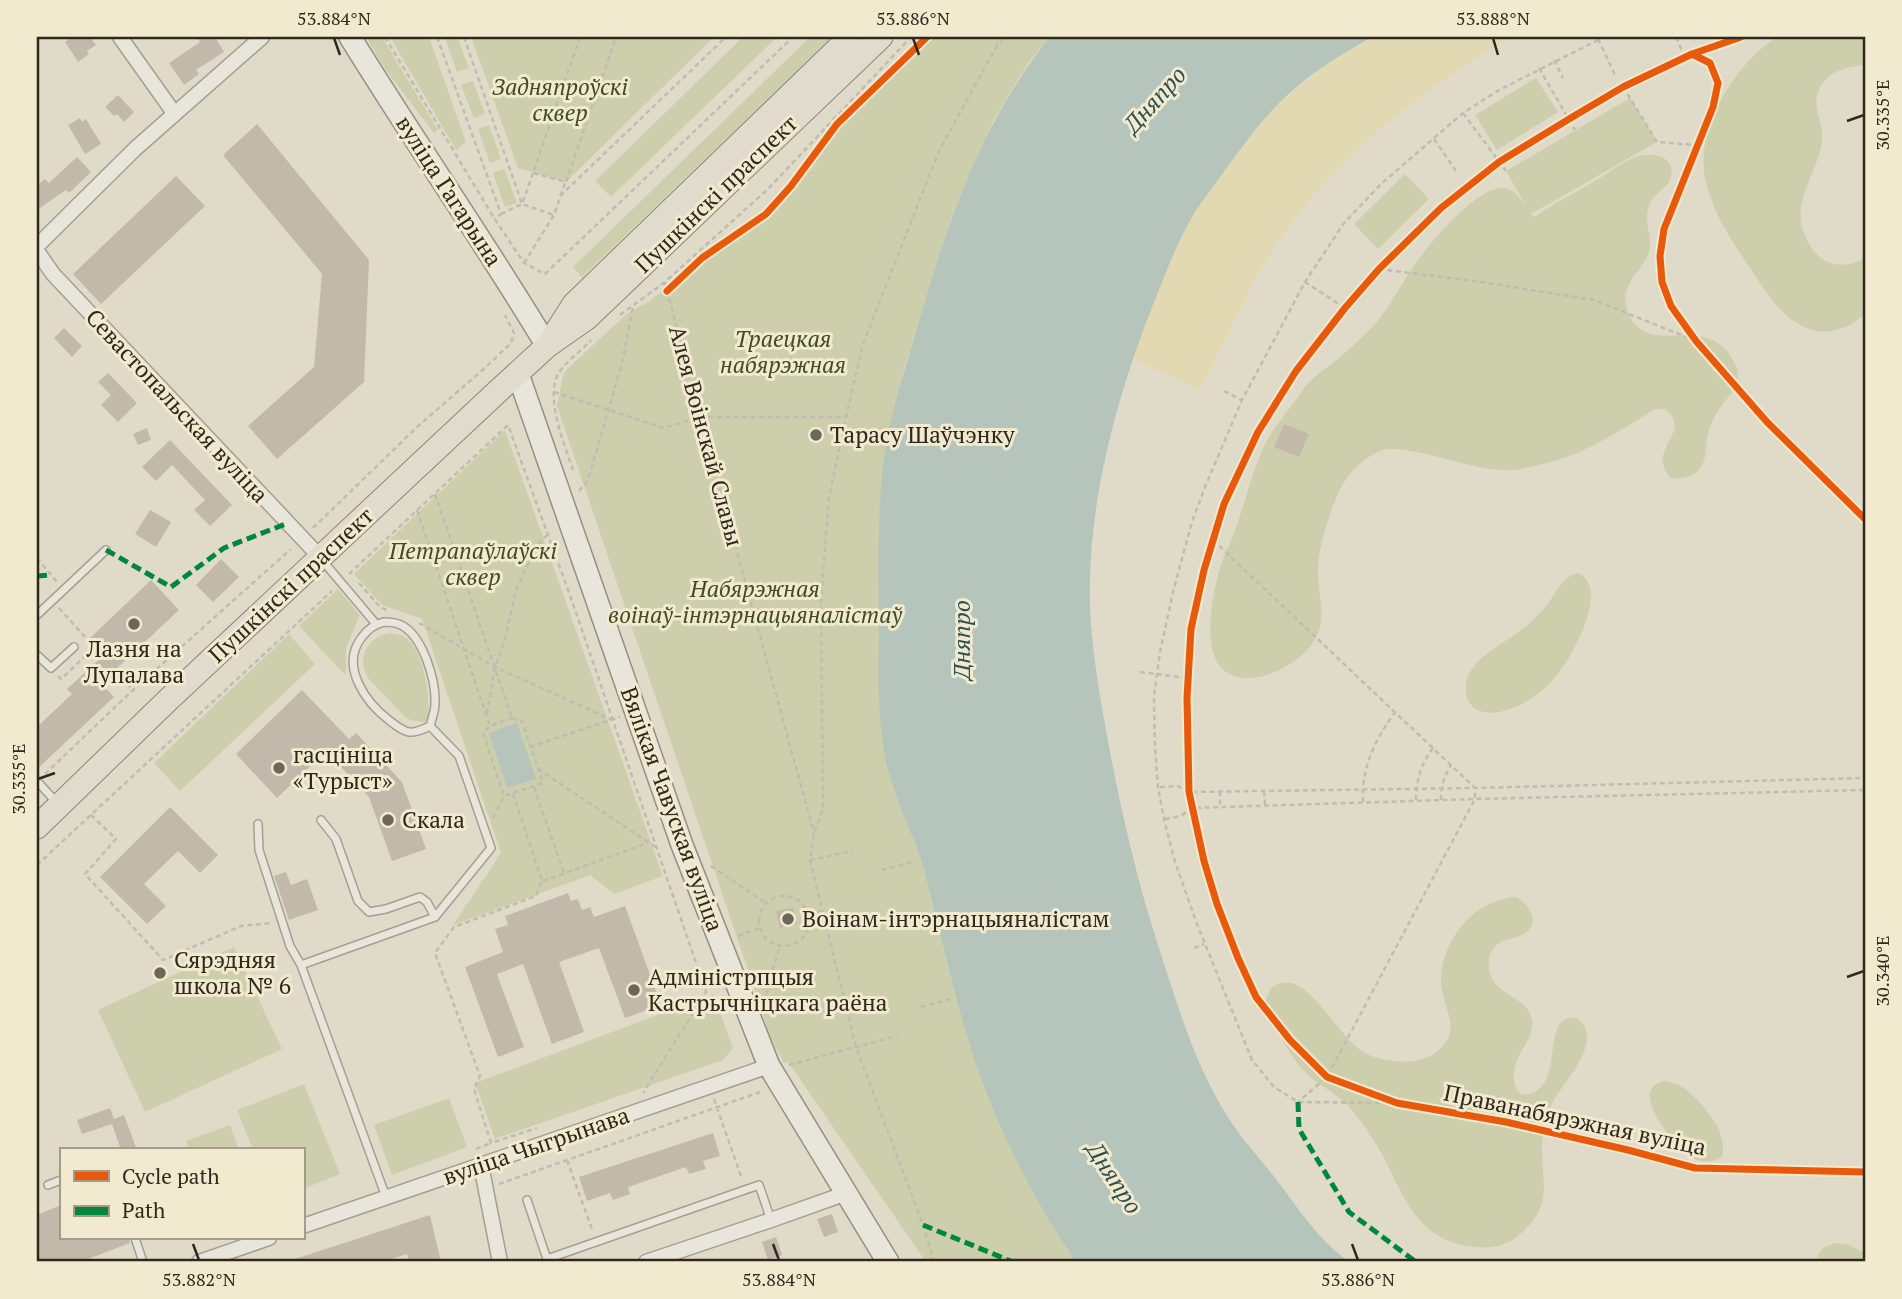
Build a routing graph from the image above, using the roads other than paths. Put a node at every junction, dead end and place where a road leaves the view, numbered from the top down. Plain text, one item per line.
1 (120, 37) edge
2 (262, 37) edge
3 (350, 37) edge
4 (850, 37) edge
5 (881, 37) edge
6 (174, 113) junction
7 (37, 248) edge
8 (547, 346) junction
9 (518, 374) junction
10 (106, 550) dead end
11 (321, 558) junction
12 (37, 615) edge
13 (376, 624) junction
14 (75, 647) dead end
15 (37, 655) edge
16 (430, 726) junction
17 (37, 781) edge
18 (59, 806) junction
19 (321, 820) dead end
20 (258, 824) dead end
21 (37, 827) edge
22 (435, 917) junction
23 (301, 965) junction
24 (777, 1073) junction
25 (481, 1165) junction
26 (60, 1180) edge
27 (48, 1185) dead end
28 (847, 1193) junction
29 (386, 1197) junction
30 (527, 1200) dead end
31 (771, 1220) junction
32 (304, 1226) edge
33 (136, 1240) edge
34 (263, 1240) edge
35 (143, 1262) edge
36 (200, 1262) edge
37 (499, 1262) edge
38 (646, 1262) edge
39 (888, 1262) edge

1 - 6 street
2 - 6 street
3 - 8 main road, вуліца Гагарына
4 - 8 main road, Пушкінскі праспект
5 - 8 main road, Пушкінскі праспект
6 - 7 street
7 - 11 street, Севастопальская вуліца
8 - 9 main road, Пушкінскі праспект
9 - 11 main road, Пушкінскі праспект
9 - 24 main road, Вялікая Чавуская вуліца
10 - 12 lane
11 - 13 lane
11 - 18 main road, Пушкінскі праспект
13 - 16 lane
13 - 16 lane
14 - 15 lane
16 - 22 lane
17 - 18 lane
18 - 21 main road, Пушкінскі праспект
19 - 22 lane
20 - 23 lane
22 - 23 lane
23 - 29 lane
24 - 25 street, вуліца Чыгрынава
24 - 28 main road, Вялікая Чавуская вуліца
25 - 29 street, вуліца Чыгрынава
25 - 37 street
26 - 27 lane
28 - 31 street
28 - 39 main road, Вялікая Чавуская вуліца
29 - 32 street, вуліца Чыгрынава
30 - 31 lane
31 - 38 street
33 - 35 lane
34 - 36 street

